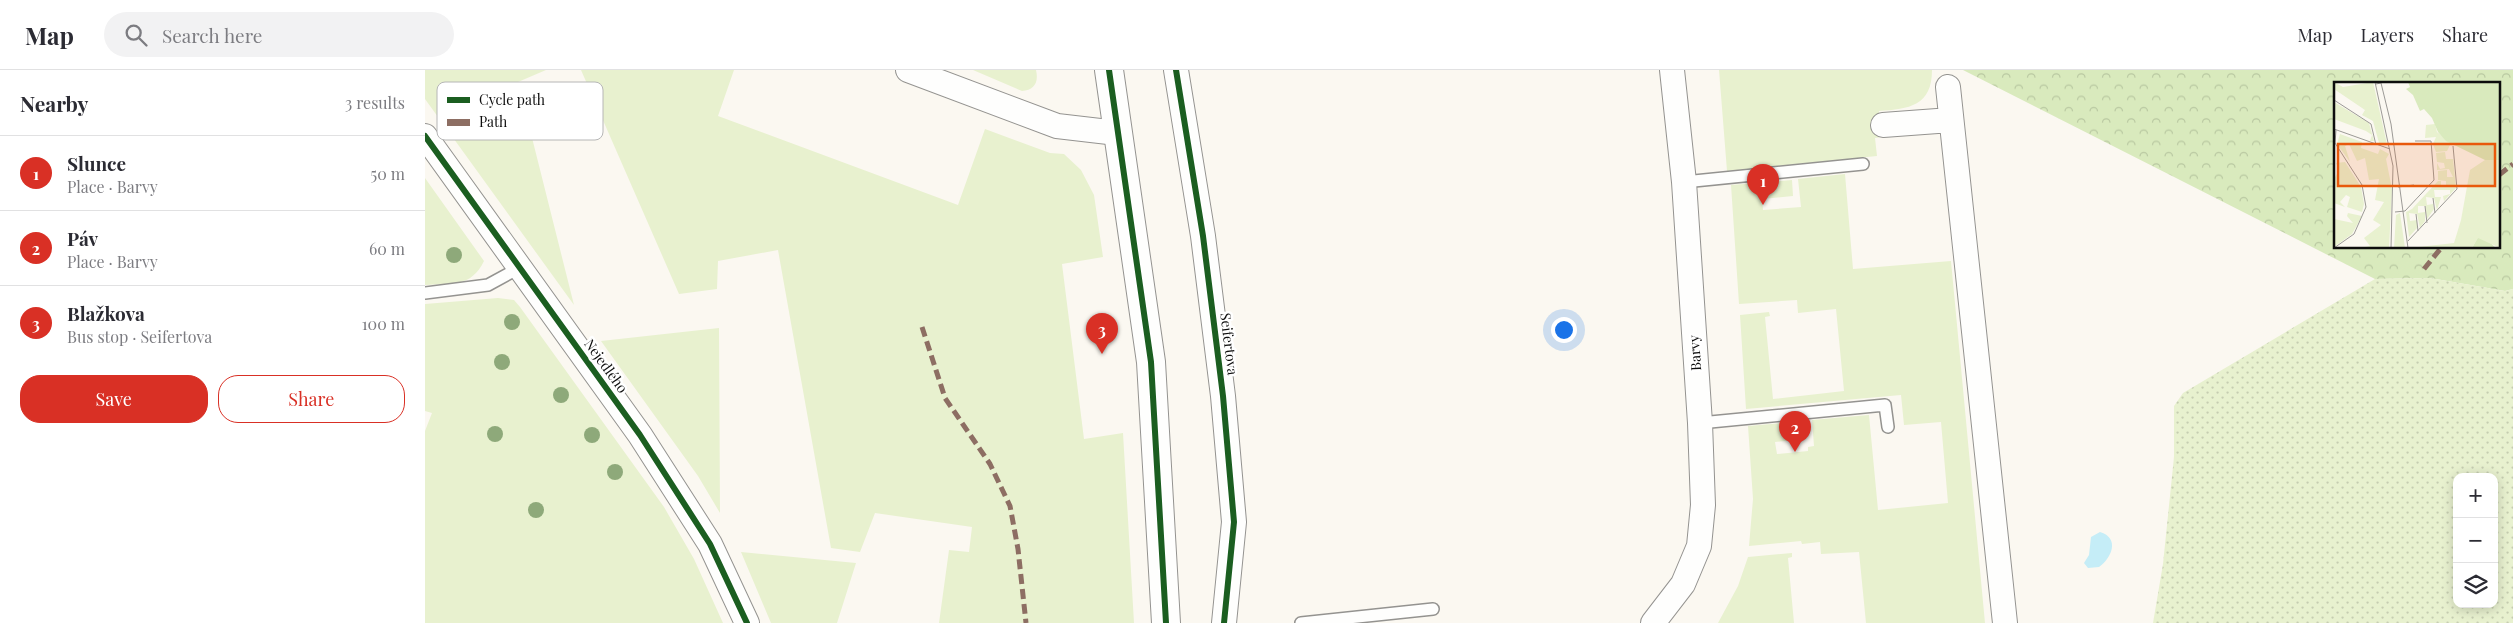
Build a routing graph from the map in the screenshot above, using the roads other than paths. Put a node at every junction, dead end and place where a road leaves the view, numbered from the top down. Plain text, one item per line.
1 (1109, 70) edge
2 (1175, 70) edge
3 (1672, 70) edge
4 (921, 72) edge
5 (1947, 87) dead end
6 (1951, 120) junction
7 (1883, 124) dead end
8 (1117, 133) junction
9 (425, 136) edge
10 (1863, 164) dead end
11 (1684, 182) junction
12 (519, 268) junction
13 (425, 293) edge
14 (1700, 423) junction
15 (1888, 427) dead end
16 (1433, 609) dead end
17 (747, 623) edge
18 (1166, 623) edge
19 (1224, 623) edge
20 (1301, 623) edge
21 (1653, 623) edge
22 (2005, 623) edge

1 - 8 street
2 - 19 street, Seifertova
3 - 11 street, Barvy
4 - 8 street
5 - 6 street
6 - 7 street
6 - 22 street
8 - 18 street
9 - 12 street, Nejedlého
10 - 11 lane
11 - 14 street, Barvy
12 - 13 lane
12 - 17 street, Nejedlého
14 - 15 lane
14 - 21 street, Barvy
16 - 20 lane

